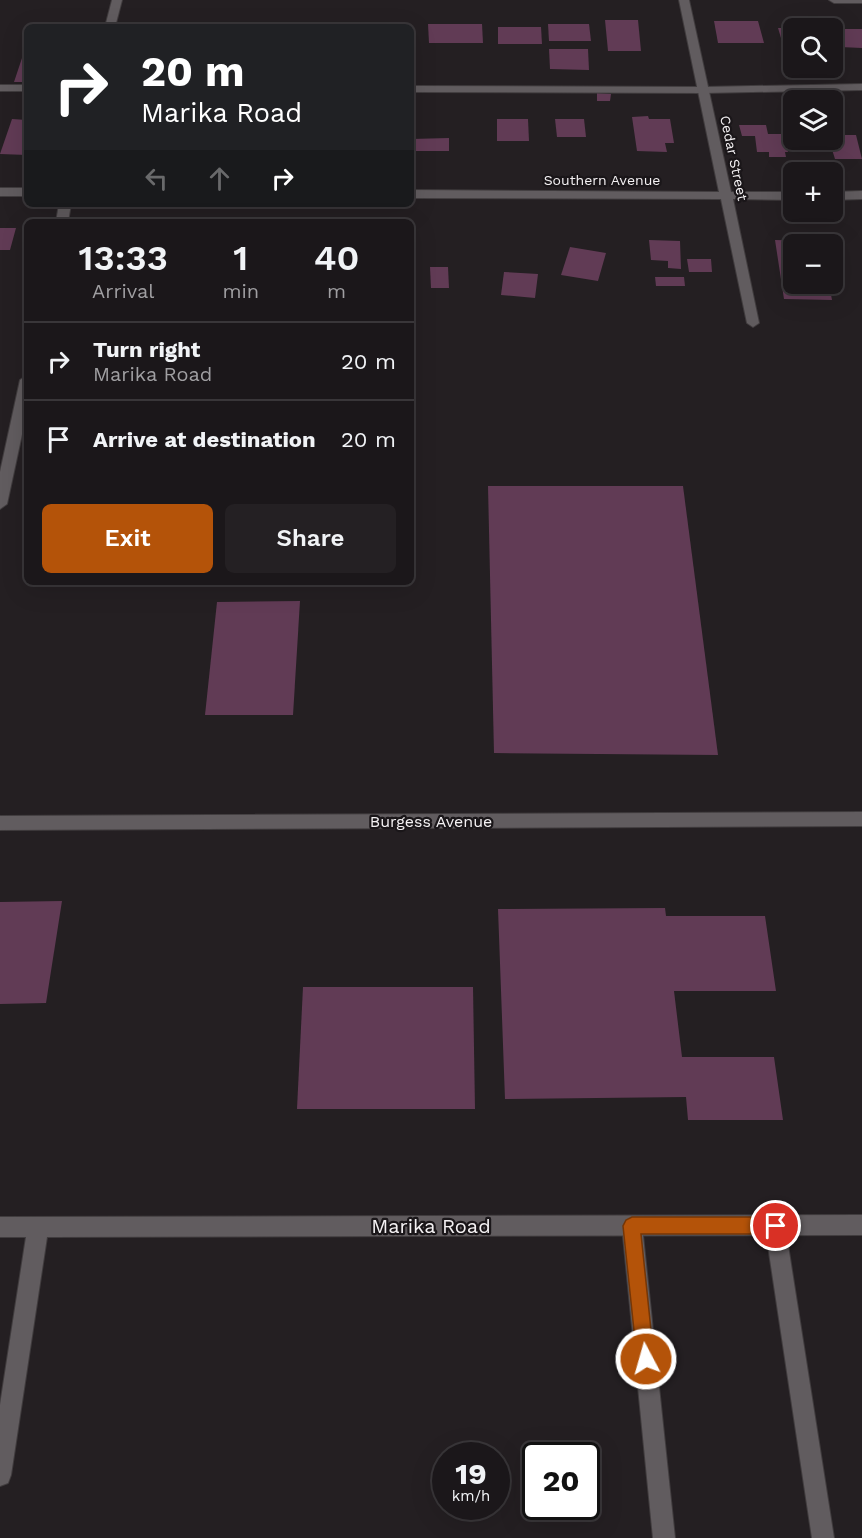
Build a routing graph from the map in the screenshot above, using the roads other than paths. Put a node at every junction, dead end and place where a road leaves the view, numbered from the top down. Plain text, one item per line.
1 (117, 0) edge
2 (684, 0) edge
3 (834, 0) edge
4 (862, 0) edge
5 (111, 24) edge
6 (862, 87) edge
7 (0, 88) edge
8 (24, 88) edge
9 (414, 89) edge
10 (704, 90) junction
11 (0, 192) edge
12 (24, 192) edge
13 (414, 194) edge
14 (862, 195) edge
15 (728, 196) junction
16 (783, 196) edge
17 (843, 196) edge
18 (753, 323) dead end
19 (24, 394) edge
20 (0, 504) edge
21 (862, 819) edge
22 (0, 822) edge
23 (862, 1225) edge
24 (632, 1226) junction
25 (776, 1226) junction
26 (0, 1227) edge
27 (38, 1227) junction
28 (0, 1475) edge
29 (664, 1538) edge
30 (823, 1538) edge

1 - 5 street
2 - 10 street, Cedar Street
3 - 4 street
6 - 10 street
7 - 8 street
9 - 10 street
10 - 15 street, Cedar Street
11 - 12 street
13 - 15 street, Southern Avenue
14 - 17 street
15 - 16 street, Southern Avenue
15 - 18 street, Cedar Street
19 - 20 street
21 - 22 street, Burgess Avenue
23 - 25 street, Marika Road
24 - 25 street, Marika Road
24 - 27 street, Marika Road
24 - 29 street
25 - 30 street
26 - 27 street, Marika Road
27 - 28 street

